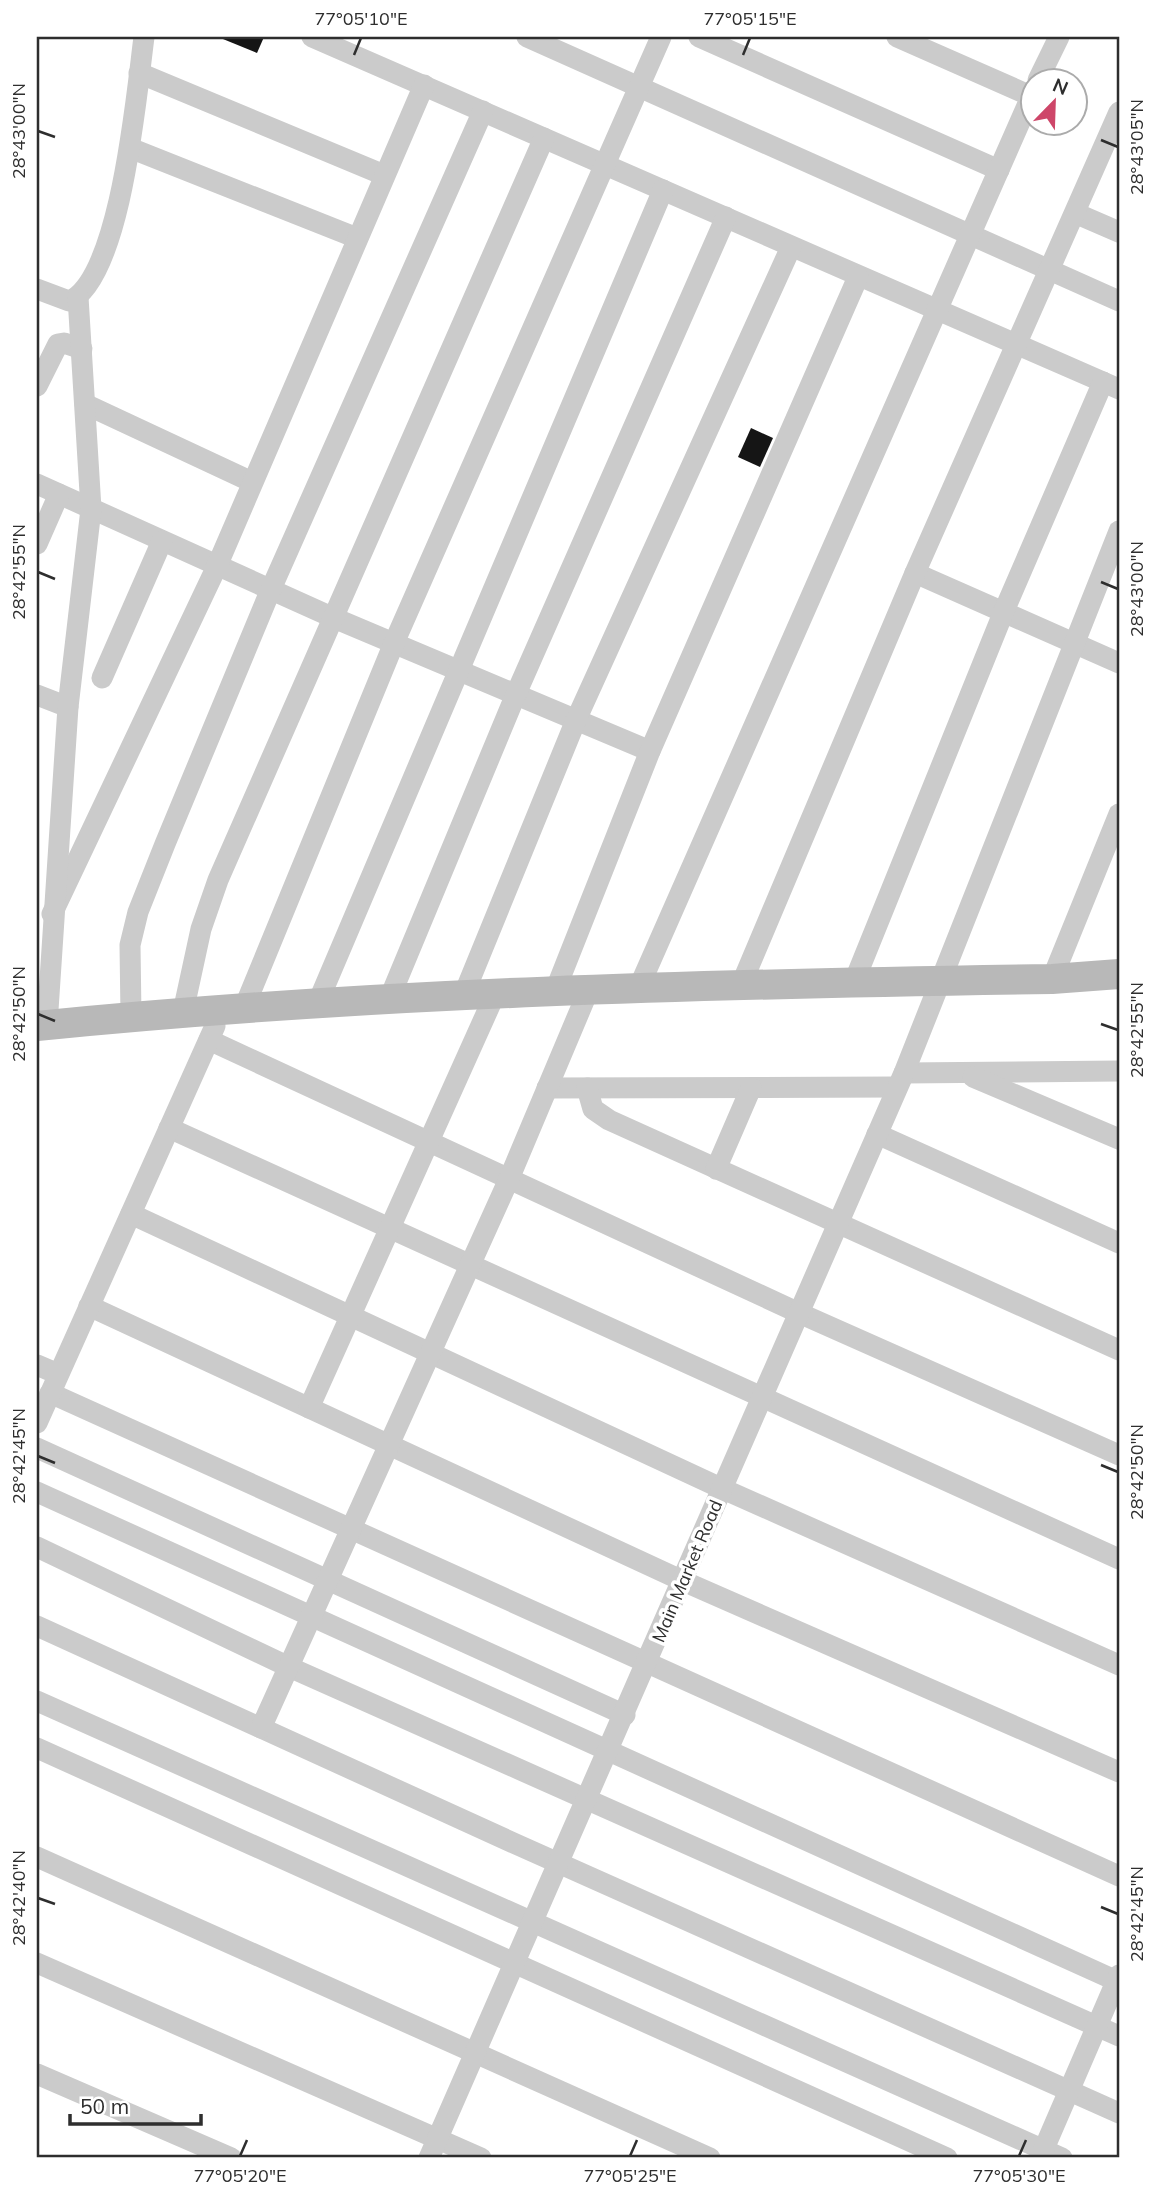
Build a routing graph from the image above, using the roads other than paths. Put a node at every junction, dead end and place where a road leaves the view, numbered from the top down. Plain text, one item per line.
1 (144, 37) edge
2 (312, 37) edge
3 (527, 37) edge
4 (662, 37) edge
5 (699, 37) edge
6 (897, 37) edge
7 (1059, 37) edge
8 (350, 44) edge
9 (1045, 66) edge
10 (139, 74) junction
11 (1020, 84) edge
12 (424, 85) junction
13 (638, 87) junction
14 (483, 111) junction
15 (1119, 112) edge
16 (1020, 121) edge
17 (544, 138) junction
18 (130, 148) junction
19 (604, 164) junction
20 (999, 170) junction
21 (383, 174) junction
22 (663, 190) junction
23 (1075, 213) junction
24 (726, 217) junction
25 (1119, 232) edge
26 (970, 234) junction
27 (356, 238) junction
28 (791, 247) junction
29 (1050, 270) junction
30 (858, 277) junction
31 (37, 289) edge
32 (78, 297) junction
33 (1119, 300) edge
34 (937, 310) junction
35 (1017, 344) junction
36 (82, 349) junction
37 (37, 386) edge
38 (1111, 386) edge
39 (85, 404) junction
40 (252, 482) junction
41 (37, 484) edge
42 (58, 494) junction
43 (91, 509) junction
44 (1119, 531) edge
45 (162, 541) junction
46 (37, 544) edge
47 (217, 566) junction
48 (915, 573) junction
49 (271, 589) junction
50 (1004, 611) junction
51 (334, 618) junction
52 (394, 643) junction
53 (1074, 643) junction
54 (1119, 663) edge
55 (457, 669) junction
56 (102, 678) dead end
57 (516, 694) junction
58 (38, 698) edge
59 (68, 707) junction
60 (576, 720) junction
61 (650, 751) junction
62 (1119, 814) edge
63 (52, 914) junction
64 (1119, 974) edge
65 (1052, 979) junction
66 (940, 981) junction
67 (855, 982) junction
68 (741, 985) junction
69 (639, 987) junction
70 (589, 989) junction
71 (555, 991) junction
72 (496, 992) junction
73 (464, 994) junction
74 (390, 997) junction
75 (318, 1002) junction
76 (233, 1008) junction
77 (183, 1012) junction
78 (131, 1016) junction
79 (42, 1025) edge
80 (209, 1040) junction
81 (1119, 1070) edge
82 (964, 1073) junction
83 (900, 1080) junction
84 (751, 1087) junction
85 (547, 1088) junction
86 (587, 1088) junction
87 (169, 1128) junction
88 (877, 1134) junction
89 (1119, 1139) edge
90 (429, 1142) junction
91 (716, 1169) junction
92 (509, 1179) junction
93 (131, 1214) junction
94 (838, 1224) junction
95 (390, 1228) junction
96 (1119, 1243) edge
97 (470, 1265) junction
98 (89, 1306) junction
99 (799, 1313) junction
100 (351, 1316) junction
101 (1119, 1350) edge
102 (430, 1353) junction
103 (37, 1366) edge
104 (762, 1399) junction
105 (45, 1403) edge
106 (309, 1408) junction
107 (389, 1445) junction
108 (37, 1448) edge
109 (1119, 1455) edge
110 (723, 1489) junction
111 (37, 1492) edge
112 (351, 1530) junction
113 (37, 1546) edge
114 (1119, 1559) edge
115 (327, 1581) junction
116 (683, 1581) junction
117 (312, 1617) junction
118 (37, 1626) edge
119 (646, 1665) junction
120 (1119, 1665) edge
121 (289, 1667) junction
122 (37, 1700) edge
123 (625, 1715) junction
124 (261, 1728) junction
125 (37, 1748) edge
126 (609, 1752) junction
127 (1119, 1772) edge
128 (588, 1800) junction
129 (37, 1857) edge
130 (560, 1864) junction
131 (1119, 1876) edge
132 (534, 1923) junction
133 (37, 1963) edge
134 (515, 1964) junction
135 (1118, 1979) edge
136 (1096, 2026) junction
137 (1119, 2036) edge
138 (475, 2054) junction
139 (37, 2074) edge
140 (1068, 2090) junction
141 (1119, 2113) edge
142 (433, 2149) edge
143 (1049, 2156) edge
144 (232, 2158) edge
145 (481, 2158) edge
146 (710, 2158) edge
147 (947, 2158) edge

1 - 10 street
2 - 8 street
3 - 13 street
4 - 13 street
5 - 20 street
6 - 11 street
7 - 9 street
8 - 12 street
10 - 18 street
10 - 21 street
12 - 14 street
12 - 21 street
13 - 19 street
13 - 26 street
14 - 17 street
14 - 49 street
15 - 23 street
16 - 20 street
17 - 19 street
17 - 51 street
18 - 27 street
18 - 32 street
19 - 22 street
19 - 52 street
20 - 26 street
21 - 27 street
22 - 24 street
22 - 55 street
23 - 25 street
23 - 29 street
24 - 28 street
24 - 57 street
26 - 29 street
26 - 34 street
27 - 40 street
28 - 30 street
28 - 60 street
29 - 33 street
29 - 35 street
30 - 34 street
30 - 61 street
31 - 32 street
32 - 36 street
34 - 35 street
34 - 69 street
35 - 38 street
35 - 48 street
36 - 37 street
36 - 39 street
38 - 50 street
39 - 40 street
39 - 43 street
40 - 47 street
41 - 42 street
42 - 43 street
42 - 46 street
43 - 45 street
43 - 59 street
44 - 53 street, Main Market Road
45 - 47 street
45 - 56 street
47 - 49 street
47 - 63 street
48 - 50 street
48 - 68 street
49 - 51 street
49 - 78 street
50 - 53 street
50 - 67 street
51 - 52 street
51 - 77 street
52 - 55 street
52 - 76 street
53 - 54 street
53 - 66 street, Main Market Road
55 - 57 street
55 - 75 street
57 - 60 street
57 - 74 street
58 - 59 street
59 - 63 street
60 - 61 street
60 - 73 street
61 - 71 street
62 - 65 street
63 - 79 street
64 - 65 street
65 - 66 street
66 - 67 street
66 - 83 street, Main Market Road
67 - 68 street
68 - 69 street
69 - 70 street
70 - 71 street
70 - 85 street
71 - 72 street
72 - 73 street
72 - 90 street
73 - 74 street
74 - 75 street
75 - 76 street
76 - 77 street
76 - 80 street
77 - 78 street
78 - 79 street
80 - 87 street
80 - 90 street
81 - 82 street
82 - 83 street
82 - 89 street
83 - 84 street
83 - 88 street, Main Market Road
84 - 86 street
84 - 91 street
85 - 86 street
85 - 92 street
86 - 91 street
87 - 93 street
87 - 95 street
88 - 94 street, Main Market Road
88 - 96 street
90 - 92 street
90 - 95 street
91 - 94 street
92 - 97 street
92 - 99 street
93 - 98 street
93 - 100 street
94 - 99 street, Main Market Road
94 - 101 street
95 - 97 street
95 - 100 street
97 - 102 street
97 - 104 street
98 - 105 street
98 - 106 street
99 - 104 street, Main Market Road
99 - 109 street
100 - 102 street
100 - 106 street
102 - 107 street
102 - 110 street
103 - 105 street
104 - 110 street, Main Market Road
104 - 114 street
105 - 112 street
106 - 107 street
107 - 112 street
107 - 116 street
108 - 115 street
110 - 116 street, Main Market Road
110 - 120 street
111 - 117 street
112 - 115 street
112 - 119 street
113 - 121 street
115 - 117 street
115 - 123 street
116 - 119 street, Main Market Road
116 - 127 street
117 - 121 street
117 - 126 street
118 - 124 street
119 - 123 street, Main Market Road
119 - 131 street
121 - 124 street
121 - 128 street
122 - 132 street
123 - 126 street, Main Market Road
124 - 130 street
125 - 134 street
126 - 128 street, Main Market Road
126 - 135 street
128 - 130 street, Main Market Road
128 - 136 street
129 - 138 street
130 - 132 street, Main Market Road
130 - 140 street
132 - 134 street, Main Market Road
132 - 143 street
133 - 142 street
134 - 138 street, Main Market Road
134 - 147 street
135 - 136 street
136 - 137 street
136 - 140 street
138 - 142 street, Main Market Road
138 - 146 street
139 - 144 street
140 - 141 street
140 - 143 street
142 - 145 street

